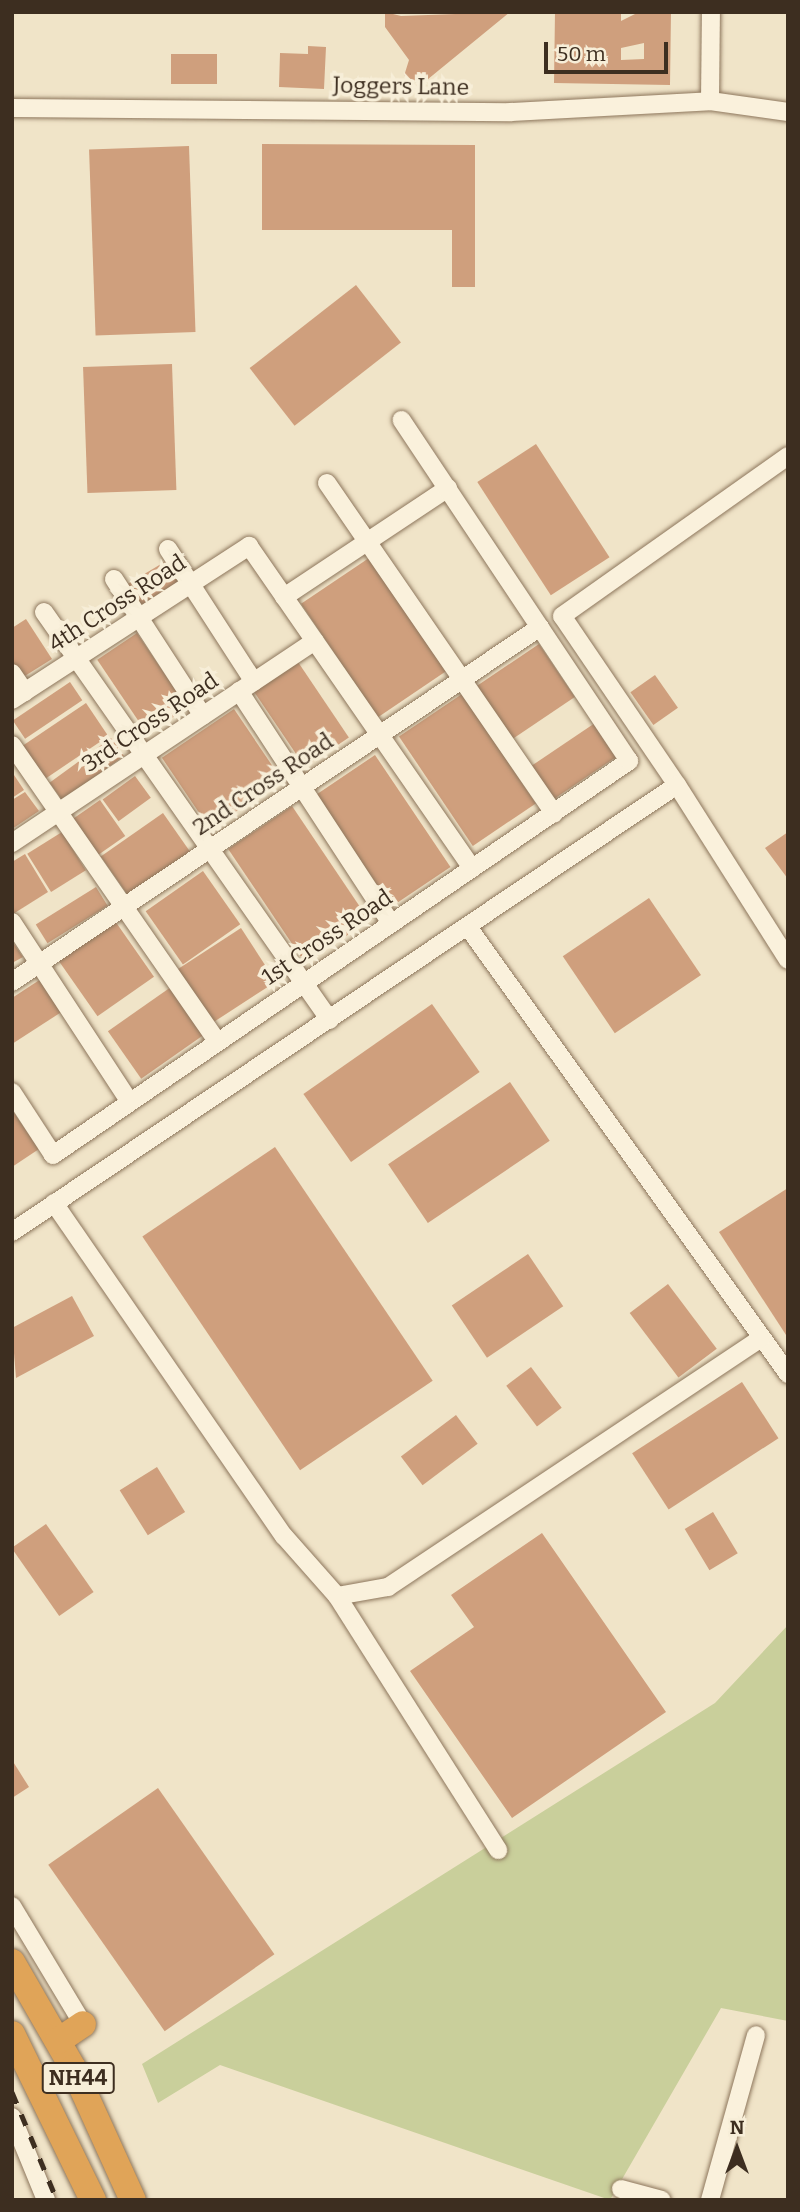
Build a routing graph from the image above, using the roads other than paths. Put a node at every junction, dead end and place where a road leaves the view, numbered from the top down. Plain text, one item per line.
1 (711, 12) edge
2 (710, 101) junction
3 (12, 108) edge
4 (788, 111) edge
5 (402, 420) dead end
6 (788, 456) edge
7 (327, 484) dead end
8 (448, 488) junction
9 (367, 542) junction
10 (168, 550) dead end
11 (114, 579) dead end
12 (191, 584) junction
13 (285, 597) junction
14 (44, 612) dead end
15 (139, 618) junction
16 (540, 627) junction
17 (315, 640) junction
18 (76, 659) junction
19 (12, 673) edge
20 (462, 679) junction
21 (246, 687) junction
22 (19, 696) edge
23 (203, 716) junction
24 (380, 735) junction
25 (12, 745) edge
26 (144, 755) junction
27 (677, 785) junction
28 (302, 787) junction
29 (59, 812) junction
30 (554, 813) junction
31 (12, 844) edge
32 (210, 849) junction
33 (472, 869) junction
34 (124, 906) junction
35 (12, 922) edge
36 (391, 923) junction
37 (468, 926) junction
38 (788, 960) edge
39 (39, 963) junction
40 (12, 982) edge
41 (304, 983) junction
42 (330, 1020) junction
43 (218, 1042) junction
44 (12, 1092) edge
45 (130, 1102) junction
46 (54, 1203) junction
47 (12, 1232) edge
48 (762, 1338) junction
49 (788, 1374) edge
50 (337, 1596) junction
51 (498, 1850) dead end
52 (12, 1906) edge
53 (12, 1962) edge
54 (83, 2024) joint
55 (12, 2034) edge
56 (756, 2035) dead end
57 (58, 2041) junction
58 (12, 2117) edge
59 (16, 2136) edge
60 (621, 2189) dead end
61 (46, 2200) edge
62 (93, 2200) edge
63 (133, 2200) edge
64 (662, 2200) edge
65 (710, 2200) edge

1 - 2 street
2 - 3 street, Joggers Lane
2 - 4 street, Joggers Lane
5 - 8 street
6 - 27 street
7 - 9 street
8 - 9 street
8 - 16 street
9 - 13 street
9 - 20 street
10 - 12 street
11 - 15 street
12 - 13 street, 4th Cross Road
12 - 15 street, 4th Cross Road
12 - 21 street
13 - 17 street
14 - 18 street
15 - 18 street, 4th Cross Road
15 - 23 street
16 - 20 street, 2nd Cross Road
16 - 30 street, 1st Cross Road
17 - 21 street, 3rd Cross Road
17 - 24 street
18 - 22 street, 4th Cross Road
18 - 26 street
19 - 22 street
20 - 24 street, 2nd Cross Road
20 - 30 street
21 - 23 street, 3rd Cross Road
21 - 28 street
23 - 26 street, 3rd Cross Road
24 - 28 street, 2nd Cross Road
24 - 33 street
25 - 29 street
26 - 29 street, 3rd Cross Road
26 - 32 street
27 - 37 street
27 - 38 street
28 - 32 street, 2nd Cross Road
28 - 36 street
29 - 31 street, 3rd Cross Road
29 - 34 street
30 - 33 street, 1st Cross Road
32 - 34 street, 2nd Cross Road
32 - 41 street
33 - 36 street, 1st Cross Road
34 - 39 street, 2nd Cross Road
34 - 43 street
35 - 39 street
36 - 41 street, 1st Cross Road
37 - 42 street
37 - 48 street
39 - 40 street, 2nd Cross Road
39 - 45 street
41 - 42 street
41 - 43 street, 1st Cross Road
42 - 46 street
43 - 45 street, 1st Cross Road
44 - 45 street, 1st Cross Road
46 - 47 street
46 - 50 street
48 - 49 street
48 - 50 street
50 - 51 street
52 - 54 street
53 - 57 highway, NH44
54 - 57 highway
55 - 62 highway, NH44
56 - 65 street
57 - 63 highway, NH44
58 - 59 street
59 - 61 street
60 - 64 street

